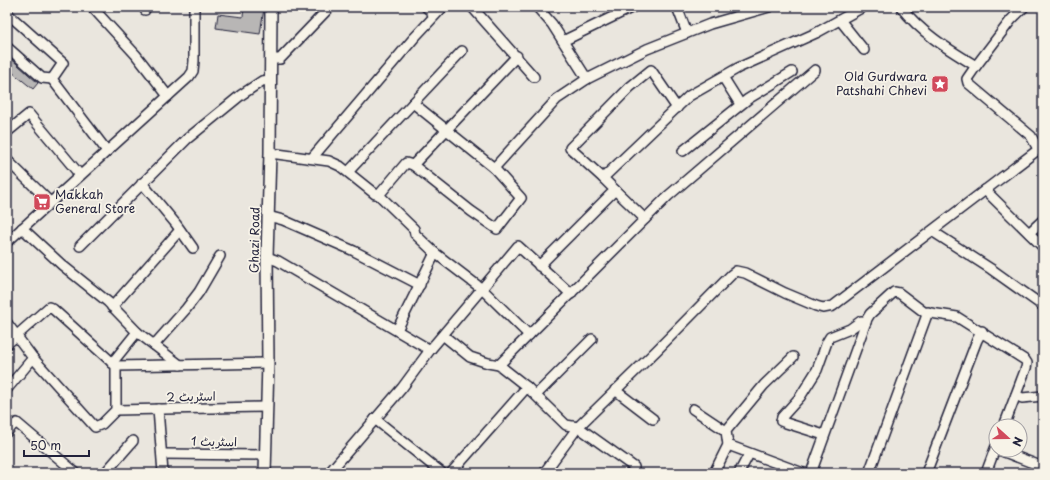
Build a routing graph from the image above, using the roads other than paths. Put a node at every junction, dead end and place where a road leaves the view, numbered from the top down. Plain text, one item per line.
1 (92, 7) edge
2 (194, 7) edge
3 (271, 7) edge
4 (330, 7) edge
5 (426, 7) edge
6 (443, 7) edge
7 (472, 7) edge
8 (537, 7) edge
9 (632, 7) edge
10 (677, 7) edge
11 (769, 7) edge
12 (863, 7) edge
13 (901, 7) edge
14 (1024, 7) edge
15 (7, 13) edge
16 (435, 15) junction
17 (840, 20) junction
18 (687, 33) junction
19 (563, 41) junction
20 (7, 47) edge
21 (864, 50) dead end
22 (462, 51) dead end
23 (517, 56) junction
24 (270, 58) junction
25 (976, 66) junction
26 (815, 70) dead end
27 (792, 72) dead end
28 (534, 77) dead end
29 (723, 77) junction
30 (52, 79) junction
31 (270, 80) junction
32 (587, 80) junction
33 (168, 96) junction
34 (413, 103) junction
35 (740, 104) junction
36 (677, 108) junction
37 (446, 130) junction
38 (7, 132) edge
39 (1041, 148) edge
40 (107, 150) junction
41 (682, 151) dead end
42 (270, 153) junction
43 (312, 158) junction
44 (7, 160) edge
45 (413, 165) junction
46 (494, 168) junction
47 (348, 172) junction
48 (80, 175) junction
49 (603, 178) junction
50 (142, 183) junction
51 (615, 190) junction
52 (985, 190) junction
53 (380, 195) junction
54 (50, 202) junction
55 (268, 216) junction
56 (645, 219) junction
57 (1043, 220) edge
58 (22, 228) junction
59 (180, 230) junction
60 (932, 230) junction
61 (1029, 233) junction
62 (7, 242) edge
63 (80, 246) dead end
64 (1043, 247) edge
65 (193, 248) dead end
66 (435, 253) junction
67 (220, 256) dead end
68 (267, 257) junction
69 (540, 266) junction
70 (420, 285) junction
71 (482, 289) junction
72 (571, 294) junction
73 (1043, 306) edge
74 (112, 307) junction
75 (928, 312) junction
76 (866, 322) junction
77 (7, 323) edge
78 (397, 330) junction
79 (982, 331) junction
80 (137, 332) junction
81 (529, 335) junction
82 (16, 336) junction
83 (444, 336) junction
84 (592, 339) dead end
85 (7, 344) edge
86 (154, 346) junction
87 (430, 350) junction
88 (793, 357) dead end
89 (33, 358) junction
90 (268, 363) junction
91 (114, 364) junction
92 (180, 365) junction
93 (499, 365) junction
94 (527, 387) junction
95 (7, 389) edge
96 (615, 390) junction
97 (536, 395) junction
98 (1016, 395) junction
99 (1043, 396) edge
100 (267, 407) junction
101 (158, 409) junction
102 (693, 409) dead end
103 (116, 410) junction
104 (1007, 418) edge
105 (375, 419) junction
106 (653, 419) dead end
107 (578, 427) junction
108 (726, 431) junction
109 (7, 432) edge
110 (824, 435) junction
111 (133, 441) dead end
112 (728, 445) junction
113 (162, 454) junction
114 (749, 454) junction
115 (266, 455) junction
116 (993, 458) edge
117 (1021, 458) edge
118 (634, 467) dead end
119 (1043, 467) edge
120 (76, 473) edge
121 (105, 473) edge
122 (163, 473) edge
123 (265, 473) edge
124 (329, 473) edge
125 (442, 473) edge
126 (451, 473) edge
127 (544, 473) edge
128 (714, 473) edge
129 (739, 473) edge
130 (803, 473) edge
131 (810, 473) edge
132 (869, 473) edge
133 (926, 473) edge
134 (986, 473) edge

1 - 33 street
2 - 33 street
3 - 24 main road, Ghazi Road
4 - 24 street
5 - 16 street
6 - 16 street
7 - 23 street
8 - 19 street
9 - 19 street
10 - 18 street
11 - 18 street
12 - 17 street
13 - 25 street
14 - 25 street
15 - 30 street
16 - 43 street
17 - 21 street
17 - 29 street
18 - 32 street
19 - 32 street
20 - 30 street
22 - 34 street
23 - 28 street
23 - 37 street
24 - 31 main road, Ghazi Road
25 - 39 street
26 - 56 street
27 - 35 street
29 - 35 street
29 - 36 street
30 - 40 street
31 - 42 main road, Ghazi Road
31 - 50 street
32 - 46 street
33 - 40 street
34 - 37 street
34 - 47 street
35 - 41 street
36 - 49 street
36 - 49 street
37 - 45 street
37 - 46 street
38 - 48 street
39 - 52 street
40 - 48 street
42 - 43 street
42 - 55 main road, Ghazi Road
43 - 47 street
44 - 54 street
45 - 46 street
45 - 53 street
47 - 53 street
48 - 54 street
49 - 51 street
50 - 59 street
50 - 63 street
51 - 56 street
51 - 69 street
52 - 60 street
52 - 61 street
53 - 66 street
54 - 58 street
55 - 68 main road, Ghazi Road
55 - 70 street
56 - 72 street
57 - 61 street
58 - 62 street
58 - 74 street
59 - 65 street
59 - 74 street
60 - 73 street
60 - 96 street
61 - 64 street
66 - 70 street
66 - 71 street
67 - 86 street
68 - 78 street
68 - 90 main road, Ghazi Road
69 - 71 street
69 - 72 street
70 - 78 street
71 - 81 street
71 - 83 street
72 - 81 street
74 - 80 street
75 - 76 street
75 - 79 street
75 - 132 street
76 - 110 street
76 - 110 street
77 - 82 street
78 - 87 street
79 - 98 street
79 - 133 street
80 - 86 street
80 - 91 street
81 - 93 street
82 - 85 street
82 - 89 street
82 - 91 street
83 - 87 street
83 - 93 street
84 - 97 street
86 - 92 street
87 - 105 street
88 - 108 street
89 - 95 street
89 - 103 street
90 - 92 street
90 - 100 main road, Ghazi Road
91 - 92 street
91 - 103 street
93 - 94 street
94 - 97 street
94 - 126 street
96 - 106 street
96 - 107 street
97 - 107 street
98 - 99 street
98 - 104 street
100 - 101 street, اسٹریٹ 2
100 - 115 main road, Ghazi Road
101 - 103 street, اسٹریٹ 2
101 - 113 street
102 - 108 street
105 - 124 street
105 - 125 street
107 - 118 street
107 - 127 street
108 - 112 street
109 - 120 street
110 - 131 street
111 - 121 street
112 - 114 street
112 - 128 street
113 - 115 street, اسٹریٹ 1
113 - 122 street
114 - 129 street
114 - 130 street
115 - 123 main road, Ghazi Road
116 - 134 street
117 - 119 street

